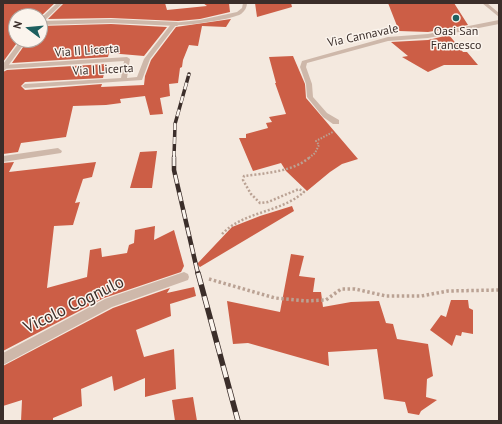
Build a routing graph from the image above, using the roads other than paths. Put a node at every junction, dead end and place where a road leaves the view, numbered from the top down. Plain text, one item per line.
1 (60, 3) edge
2 (245, 3) edge
3 (484, 3) edge
4 (48, 15) edge
5 (499, 16) edge
6 (499, 22) edge
7 (48, 23) edge
8 (176, 24) junction
9 (18, 48) edge
10 (4, 68) edge
11 (124, 80) junction
12 (25, 86) dead end
13 (336, 122) road end
14 (58, 151) dead end
15 (3, 159) edge
16 (184, 277) dead end
17 (3, 359) edge

1 - 4 street
2 - 8 lane
3 - 5 lane
6 - 13 lane, Via Cannavale
7 - 8 street
8 - 11 lane, Via I Licerta
9 - 10 street
10 - 11 lane, Via II Licerta
11 - 12 lane, Via I Licerta
14 - 15 lane
16 - 17 lane, Vicolo Cognulo

